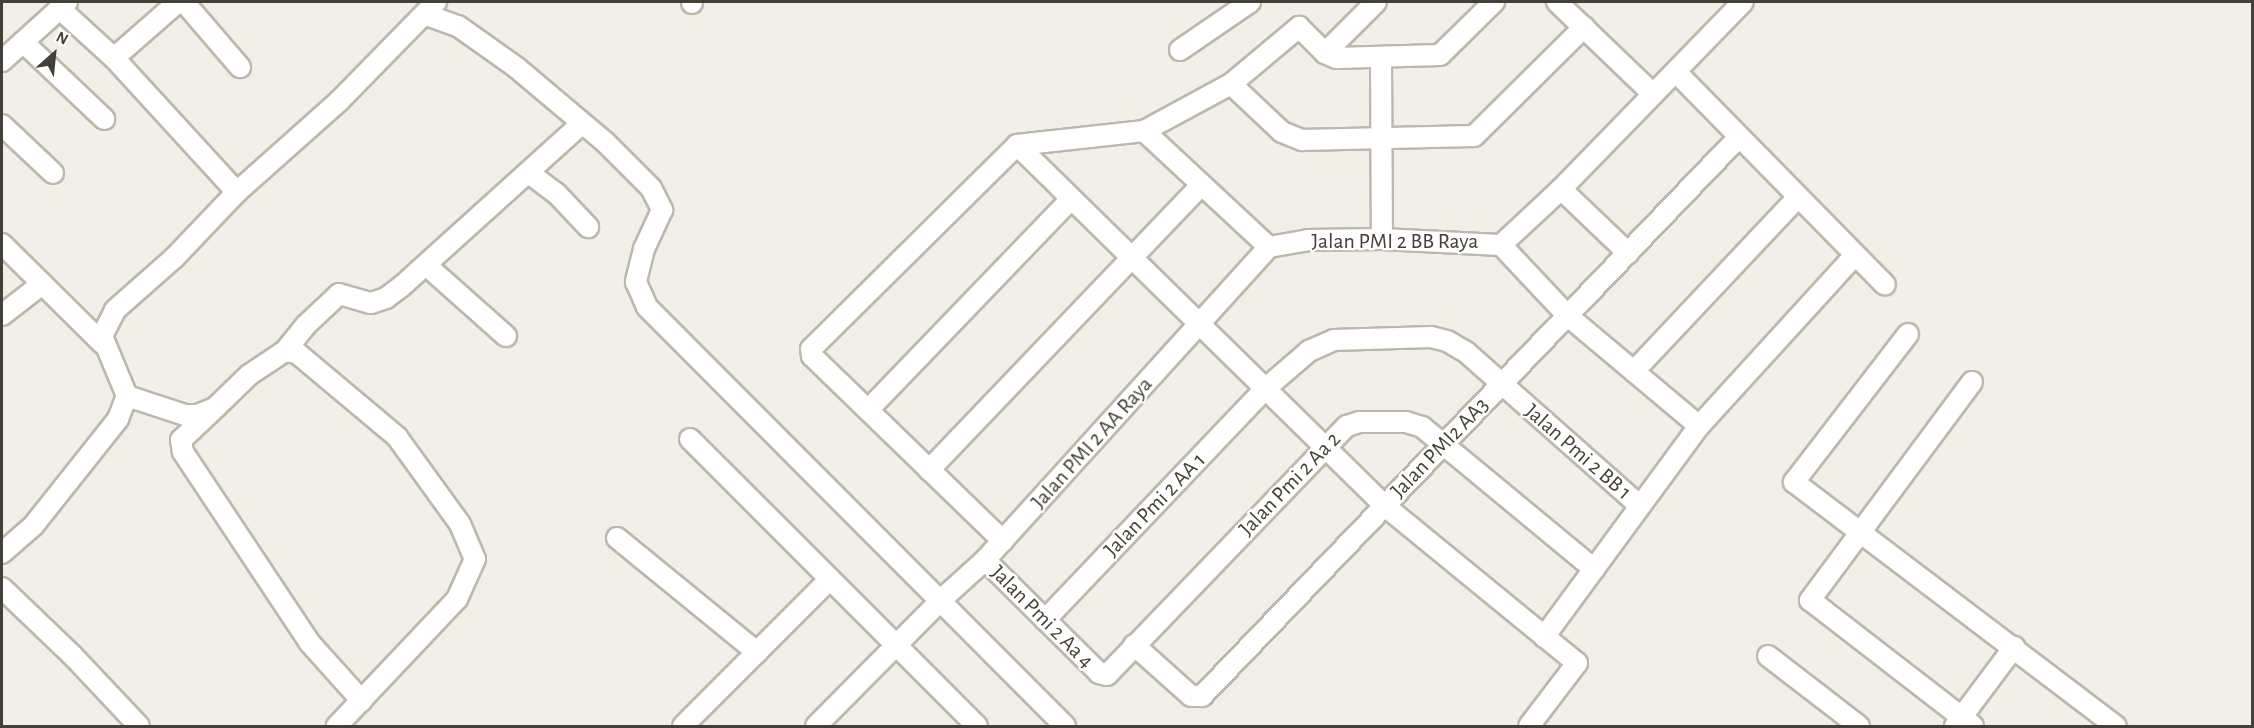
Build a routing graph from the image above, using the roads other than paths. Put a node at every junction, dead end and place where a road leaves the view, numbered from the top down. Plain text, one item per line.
1 (178, 2) edge
2 (184, 2) edge
3 (1250, 2) edge
4 (1376, 2) edge
5 (1494, 2) edge
6 (1557, 2) edge
7 (1743, 2) edge
8 (63, 5) edge
9 (431, 8) edge
10 (1584, 27) junction
11 (23, 42) junction
12 (1180, 50) dead end
13 (1325, 53) junction
14 (114, 58) junction
15 (1381, 60) junction
16 (2, 61) edge
17 (240, 67) dead end
18 (1676, 72) junction
19 (1231, 84) junction
20 (1653, 94) junction
21 (104, 119) dead end
22 (581, 124) junction
23 (2, 125) edge
24 (1144, 131) junction
25 (1739, 137) junction
26 (1380, 140) junction
27 (1017, 145) junction
28 (53, 173) dead end
29 (528, 173) junction
30 (1200, 186) junction
31 (1561, 189) junction
32 (237, 192) junction
33 (1798, 197) junction
34 (1071, 199) junction
35 (588, 227) dead end
36 (1382, 239) junction
37 (2, 244) edge
38 (1501, 245) junction
39 (1269, 247) junction
40 (1628, 253) junction
41 (1855, 255) junction
42 (1131, 258) junction
43 (426, 266) junction
44 (42, 284) junction
45 (1885, 285) dead end
46 (2, 315) edge
47 (1568, 316) junction
48 (1197, 325) junction
49 (1908, 334) dead end
50 (506, 336) dead end
51 (103, 344) junction
52 (285, 351) junction
53 (1634, 371) junction
54 (1972, 382) dead end
55 (1500, 386) junction
56 (1265, 389) junction
57 (127, 396) junction
58 (215, 408) junction
59 (868, 410) junction
60 (1699, 426) junction
61 (690, 439) dead end
62 (1444, 445) junction
63 (1325, 448) junction
64 (929, 470) junction
65 (1640, 506) junction
66 (1385, 507) junction
67 (1862, 530) junction
68 (617, 538) dead end
69 (1003, 541) junction
70 (2, 553) edge
71 (986, 560) junction
72 (1594, 569) junction
73 (830, 579) junction
74 (2, 588) edge
75 (942, 599) junction
76 (1045, 620) junction
77 (1545, 637) junction
78 (1134, 645) junction
79 (899, 646) junction
80 (2014, 647) junction
81 (757, 652) junction
82 (1768, 656) dead end
83 (1099, 674) joint
84 (362, 701) junction
85 (964, 722) edge
86 (1963, 724) edge
87 (139, 726) edge
88 (337, 726) edge
89 (683, 726) edge
90 (816, 726) edge
91 (1065, 726) edge
92 (1528, 726) edge
93 (1859, 726) edge
94 (2116, 726) edge

1 - 14 street
2 - 17 street
3 - 12 street
4 - 13 street
5 - 15 street
6 - 10 street
7 - 18 street
8 - 11 street
8 - 14 street
9 - 22 street
9 - 32 street
10 - 20 street
10 - 26 street
11 - 16 street
11 - 21 street
13 - 15 street
13 - 19 street
14 - 32 street
15 - 26 street
18 - 20 street
18 - 25 street
19 - 24 street
19 - 26 street
20 - 31 street
22 - 29 street
22 - 75 street
23 - 28 street
24 - 27 street
24 - 30 street
25 - 33 street
25 - 40 street, Jalan PMI2 AA3
26 - 36 street
27 - 34 street
27 - 59 street
29 - 35 street
29 - 43 street
30 - 39 street
30 - 42 street
31 - 38 street
31 - 40 street
32 - 51 street
33 - 41 street
33 - 53 street
34 - 42 street
34 - 59 street
36 - 38 street, Jalan PMI 2 BB Raya
36 - 39 street, Jalan PMI 2 BB Raya
37 - 44 street
38 - 47 street, Jalan PMI 2 BB Raya
39 - 48 street
40 - 47 street, Jalan PMI2 AA3
41 - 45 street
41 - 60 street
42 - 48 street
42 - 64 street
43 - 50 street
43 - 52 street
44 - 46 street
44 - 51 street
47 - 53 street, Jalan PMI 2 BB Raya
47 - 55 street, Jalan PMI2 AA3
48 - 56 street
48 - 69 street, Jalan PMI 2 AA Raya
49 - 67 street
51 - 57 street
52 - 58 street
52 - 84 street
53 - 60 street, Jalan PMI 2 BB Raya
54 - 67 street
55 - 56 street, Jalan Pmi 2 BB 1
55 - 62 street, Jalan PMI2 AA3
55 - 65 street, Jalan Pmi 2 BB 1
56 - 63 street
56 - 76 street, Jalan Pmi 2 AA 1
57 - 58 street
57 - 70 street
58 - 84 street
59 - 64 street
60 - 65 street
61 - 73 street
62 - 63 street, Jalan Pmi 2 Aa 2
62 - 66 street, Jalan PMI2 AA3
62 - 72 street, Jalan Pmi 2 Aa 2
63 - 66 street
63 - 78 street, Jalan Pmi 2 Aa 2
64 - 69 street
65 - 72 street
66 - 77 street
66 - 78 street, Jalan PMI2 AA3
67 - 80 street
67 - 86 street
68 - 81 street
69 - 71 street, Jalan PMI 2 AA Raya
71 - 75 street, Jalan PMI 2 AA Raya
71 - 76 street, Jalan Pmi 2 Aa 4
72 - 77 street
73 - 79 street
73 - 81 street
74 - 87 street
75 - 79 street, Jalan PMI 2 AA Raya
75 - 91 street
76 - 83 street, Jalan Pmi 2 Aa 4
77 - 92 street
78 - 83 street, Jalan Pmi 2 Aa 2
79 - 85 street
79 - 90 street, Jalan PMI 2 AA Raya
80 - 86 street
80 - 94 street
81 - 89 street
82 - 93 street
84 - 88 street

